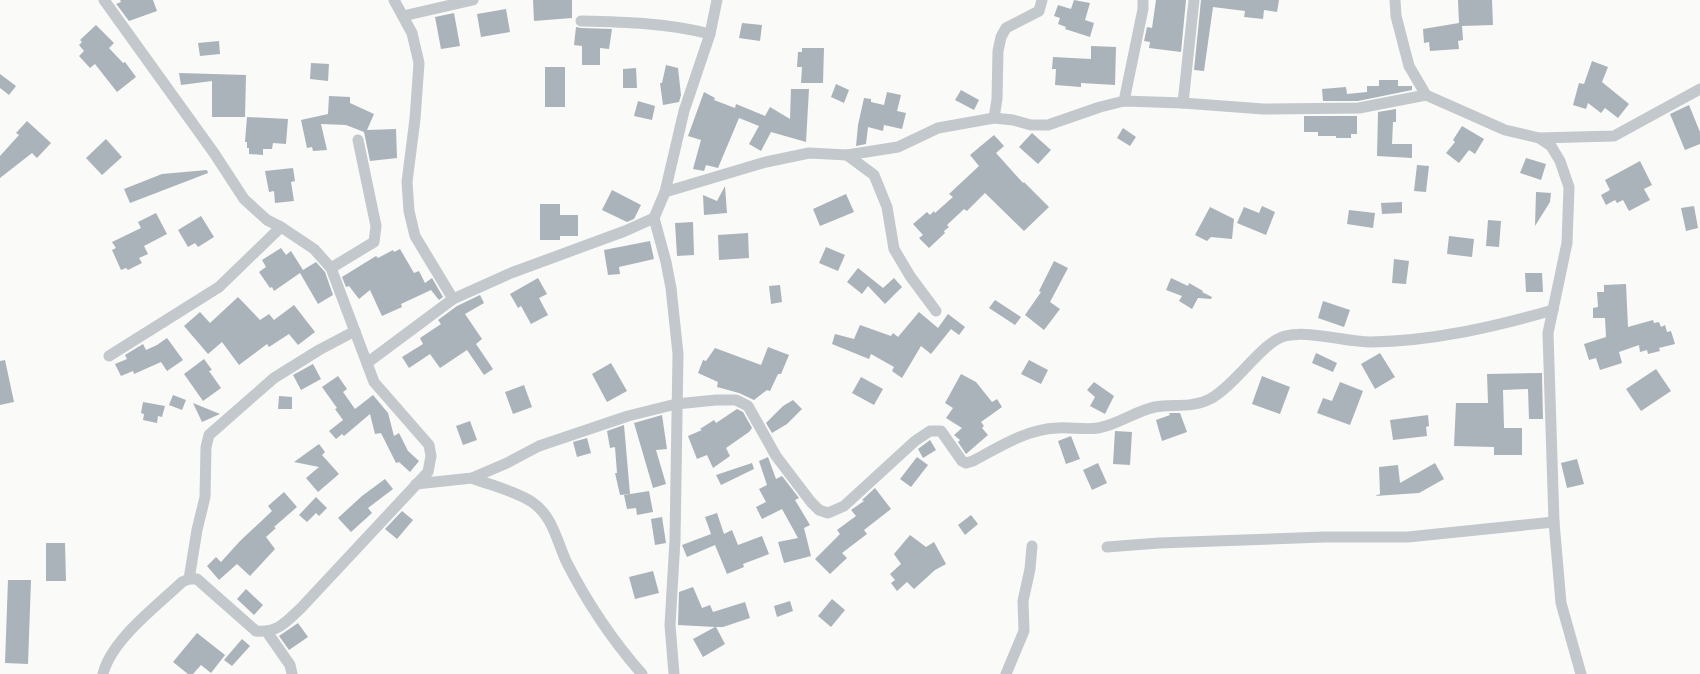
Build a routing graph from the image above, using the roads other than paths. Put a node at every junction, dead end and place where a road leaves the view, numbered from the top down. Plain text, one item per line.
1 (104, 0) edge
2 (394, 0) edge
3 (473, 0) edge
4 (716, 0) edge
5 (1042, 0) edge
6 (1143, 0) edge
7 (1194, 0) edge
8 (1394, 0) edge
9 (403, 16) junction
10 (581, 20) dead end
11 (710, 34) junction
12 (1700, 89) edge
13 (1426, 95) junction
14 (1124, 101) junction
15 (1183, 103) junction
16 (994, 118) junction
17 (1539, 138) junction
18 (358, 140) dead end
19 (847, 154) junction
20 (665, 192) junction
21 (654, 218) junction
22 (281, 227) junction
23 (331, 268) junction
24 (453, 299) junction
25 (1553, 310) junction
26 (936, 311) dead end
27 (355, 331) junction
28 (109, 356) dead end
29 (367, 362) junction
30 (676, 404) junction
31 (472, 478) junction
32 (416, 484) junction
33 (1554, 522) junction
34 (1032, 546) dead end
35 (1107, 547) dead end
36 (189, 579) junction
37 (267, 632) junction
38 (103, 674) edge
39 (292, 674) edge
40 (642, 674) edge
41 (674, 674) edge
42 (1006, 674) edge
43 (1581, 674) edge

1 - 22 street
2 - 9 street
3 - 9 street
4 - 11 street
5 - 16 street
6 - 14 street
7 - 15 street
8 - 13 street
9 - 24 street
10 - 11 street
11 - 20 street
12 - 17 street
13 - 15 street
13 - 17 street
14 - 15 street
14 - 16 street
16 - 19 street
17 - 25 street
18 - 23 street
19 - 20 street
19 - 26 street
20 - 21 street
21 - 24 street
21 - 30 street
22 - 23 street
22 - 28 street
23 - 27 street
24 - 29 street
25 - 30 street
25 - 33 street
27 - 29 street
27 - 36 street
29 - 32 street
30 - 31 street
30 - 41 street
31 - 32 street
31 - 40 street
32 - 37 street
33 - 35 street
33 - 43 street
34 - 42 street
36 - 37 street
36 - 38 street
37 - 39 street

